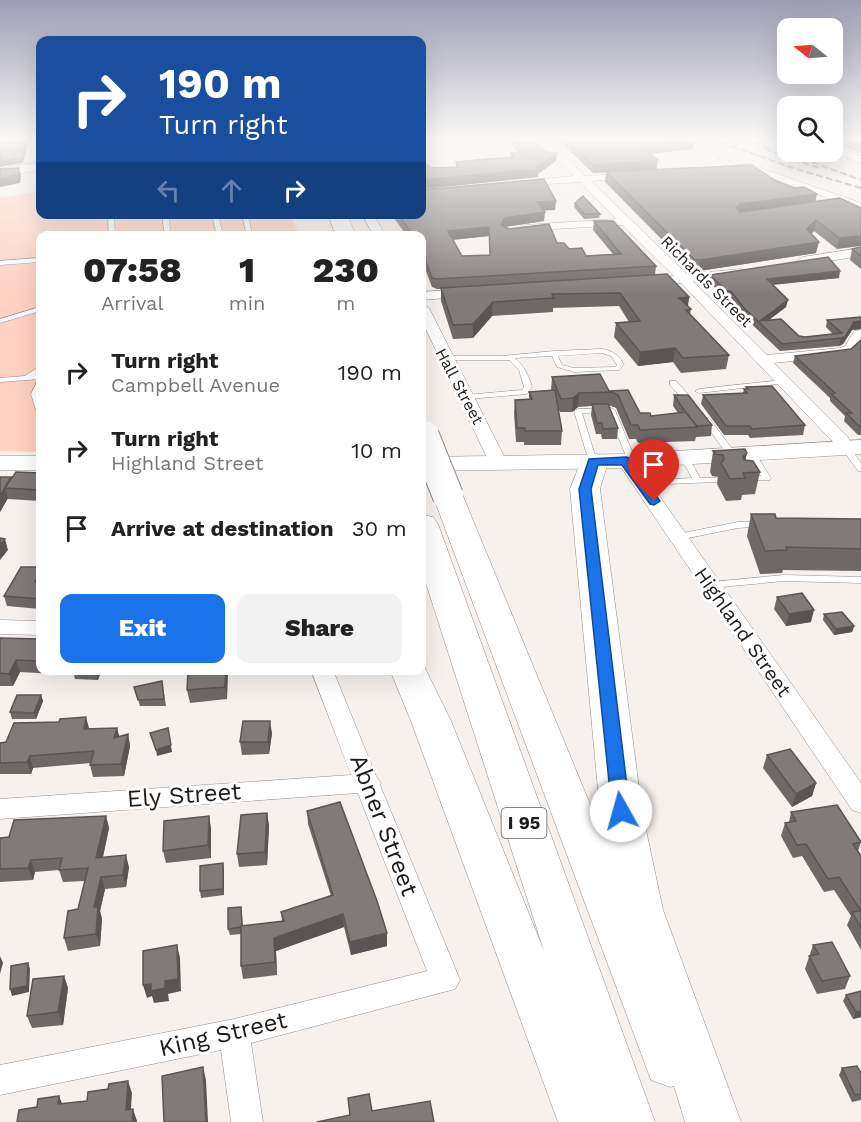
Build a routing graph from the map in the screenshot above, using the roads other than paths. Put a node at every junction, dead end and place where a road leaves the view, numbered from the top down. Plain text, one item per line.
1 (593, 191) edge
2 (817, 191) edge
3 (834, 205) edge
4 (855, 205) edge
5 (624, 222) junction
6 (508, 232) edge
7 (861, 252) edge
8 (36, 260) edge
9 (0, 263) edge
10 (791, 263) edge
11 (744, 270) edge
12 (685, 280) junction
13 (635, 284) edge
14 (482, 292) edge
15 (426, 296) edge
16 (36, 310) edge
17 (426, 317) edge
18 (0, 321) edge
19 (859, 334) dead end
20 (554, 353) junction
21 (505, 357) junction
22 (445, 358) junction
23 (762, 360) junction
24 (36, 371) edge
25 (36, 377) edge
26 (27, 378) junction
27 (0, 380) edge
28 (784, 382) junction
29 (673, 383) dead end
30 (699, 391) dead end
31 (468, 397) junction
32 (696, 407) edge
33 (702, 415) edge
34 (426, 444) edge
35 (854, 447) edge
36 (743, 455) junction
37 (685, 458) junction
38 (617, 461) junction
39 (36, 463) edge
40 (0, 464) edge
41 (426, 464) edge
42 (499, 464) junction
43 (861, 469) edge
44 (745, 479) edge
45 (714, 480) dead end
46 (697, 481) junction
47 (642, 483) junction
48 (435, 510) edge
49 (777, 524) edge
50 (678, 537) junction
51 (861, 580) edge
52 (711, 585) junction
53 (0, 627) edge
54 (36, 628) edge
55 (324, 675) edge
56 (410, 675) edge
57 (369, 783) junction
58 (861, 803) edge
59 (0, 809) edge
60 (445, 980) joint
61 (234, 1033) junction
62 (0, 1080) edge
63 (247, 1122) edge
64 (586, 1122) edge
65 (627, 1122) edge
66 (694, 1122) edge
67 (713, 1122) edge

1 - 5 street, Richards Street
2 - 4 street
3 - 4 lane
5 - 6 street
5 - 12 street, Richards Street
7 - 10 street
8 - 9 lane
11 - 12 street
12 - 13 street
12 - 23 street, Richards Street
14 - 15 street
16 - 18 lane
17 - 22 street, Hall Street
19 - 23 street
20 - 20 lane
20 - 21 lane
21 - 22 lane
21 - 31 lane
22 - 31 street, Hall Street
23 - 28 street, Richards Street
24 - 26 lane
25 - 26 lane
26 - 27 lane
28 - 30 lane
28 - 35 street, Richards Street
29 - 32 lane
31 - 42 street, Hall Street
33 - 36 lane
34 - 42 main road
35 - 36 main road
35 - 43 lane
36 - 37 main road
36 - 44 lane
37 - 38 main road
37 - 46 lane
38 - 38 lane
38 - 42 main road
38 - 47 street, Highland Street
38 - 67 highway
39 - 40 main road
41 - 48 highway, I 95, bridge
45 - 46 lane
46 - 47 lane
47 - 50 street, Highland Street
48 - 65 highway, I 95
48 - 66 highway, I 95
49 - 50 lane
50 - 52 street, Highland Street
51 - 52 lane
52 - 58 street, Highland Street
53 - 54 street
55 - 57 street, Abner Street
56 - 64 highway
57 - 59 street, Ely Street
57 - 60 street, Abner Street
60 - 61 street, King Street
61 - 62 street, King Street
61 - 63 street

